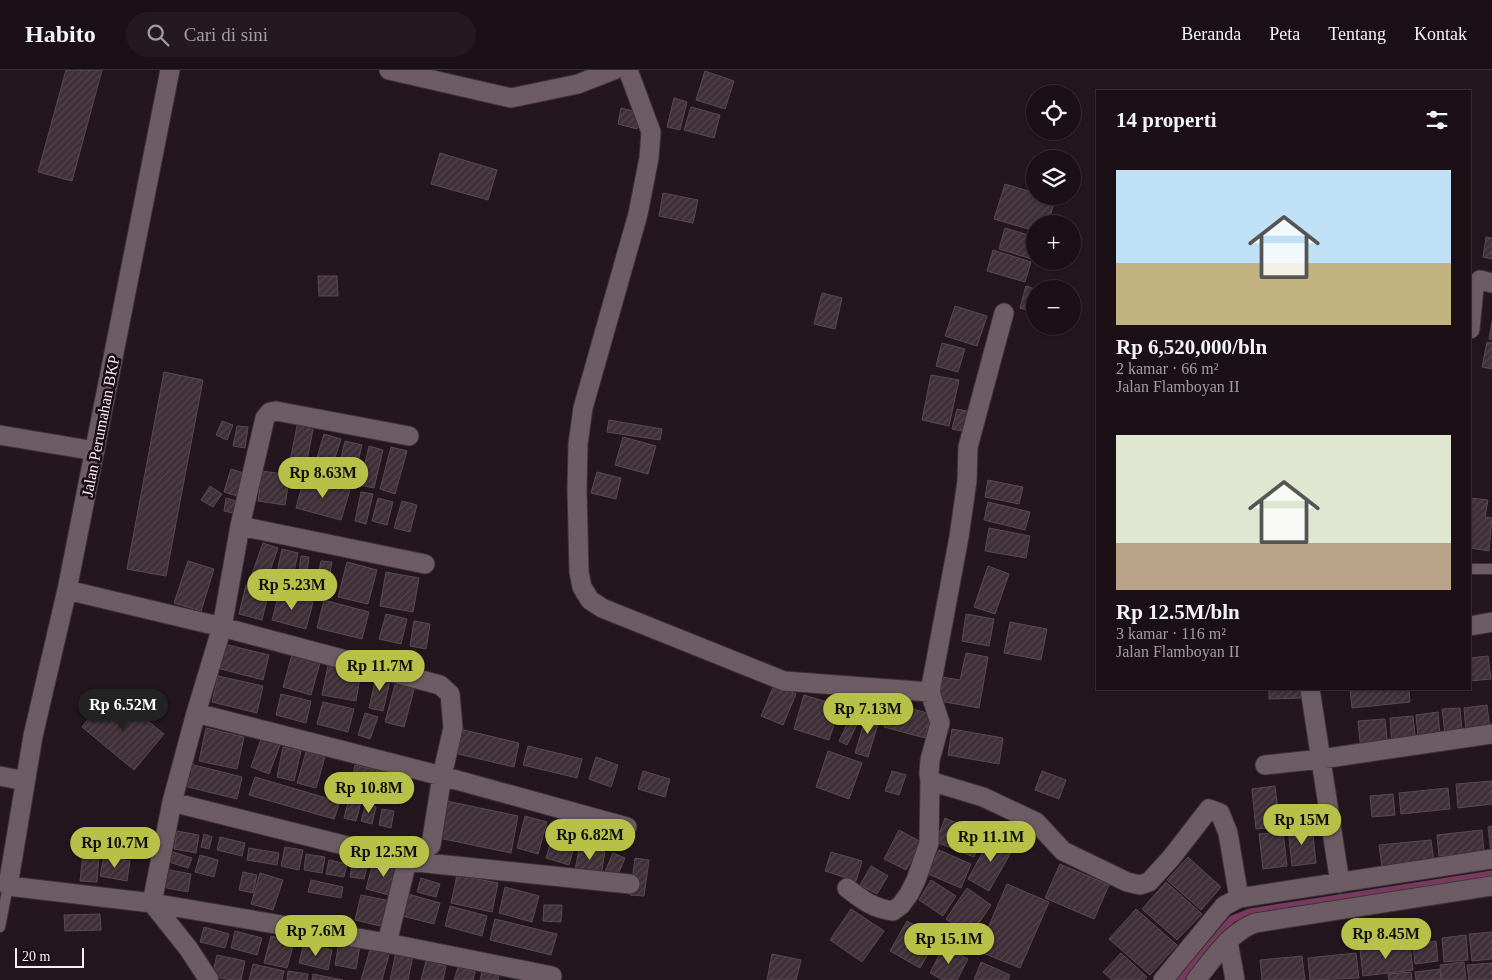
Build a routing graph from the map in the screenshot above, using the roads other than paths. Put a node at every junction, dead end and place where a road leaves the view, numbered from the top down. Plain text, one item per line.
1 (170, 70) edge
2 (390, 70) edge
3 (614, 70) edge
4 (628, 70) edge
5 (1492, 283) edge
6 (1004, 313) dead end
7 (1471, 319) edge
8 (0, 435) edge
9 (409, 436) dead end
10 (95, 451) junction
11 (240, 526) junction
12 (425, 564) dead end
13 (1471, 569) edge
14 (1492, 569) edge
15 (67, 590) junction
16 (1492, 622) edge
17 (1471, 626) edge
18 (222, 627) junction
19 (1310, 690) edge
20 (930, 692) junction
21 (196, 713) junction
22 (1492, 734) edge
23 (1321, 759) junction
24 (1266, 765) dead end
25 (0, 776) edge
26 (442, 776) junction
27 (25, 781) junction
28 (930, 781) junction
29 (172, 802) junction
30 (626, 827) dead end
31 (1492, 859) edge
32 (407, 861) junction
33 (1340, 883) junction
34 (630, 884) dead end
35 (8, 886) junction
36 (1492, 886) edge
37 (847, 888) dead end
38 (1239, 898) junction
39 (152, 904) junction
40 (0, 926) edge
41 (1228, 941) junction
42 (387, 943) junction
43 (552, 976) dead end
44 (209, 980) edge
45 (1163, 980) edge
46 (1196, 980) edge
47 (1235, 980) edge

1 - 10 street, Jalan Perumahan BKP
2 - 3 street
4 - 20 street
5 - 7 street
6 - 20 street
8 - 10 street
9 - 11 street
10 - 15 street, Jalan Perumahan BKP
11 - 12 street
11 - 18 street
13 - 14 lane
15 - 18 street
15 - 27 street, Jalan Perumahan BKP
16 - 17 street
18 - 21 street
18 - 26 street
19 - 23 street
20 - 28 street
21 - 26 street
21 - 29 street
22 - 23 street
23 - 24 street
23 - 33 street
25 - 27 street
26 - 30 street
26 - 32 street
27 - 35 street, Jalan Perumahan BKP
28 - 37 street
28 - 38 street
29 - 32 street
29 - 39 street
31 - 33 street
32 - 34 street
32 - 42 street
33 - 38 street
35 - 39 street
35 - 40 lane
36 - 41 street
38 - 45 street
39 - 42 street
39 - 44 street
41 - 46 street
41 - 47 street
42 - 43 street

